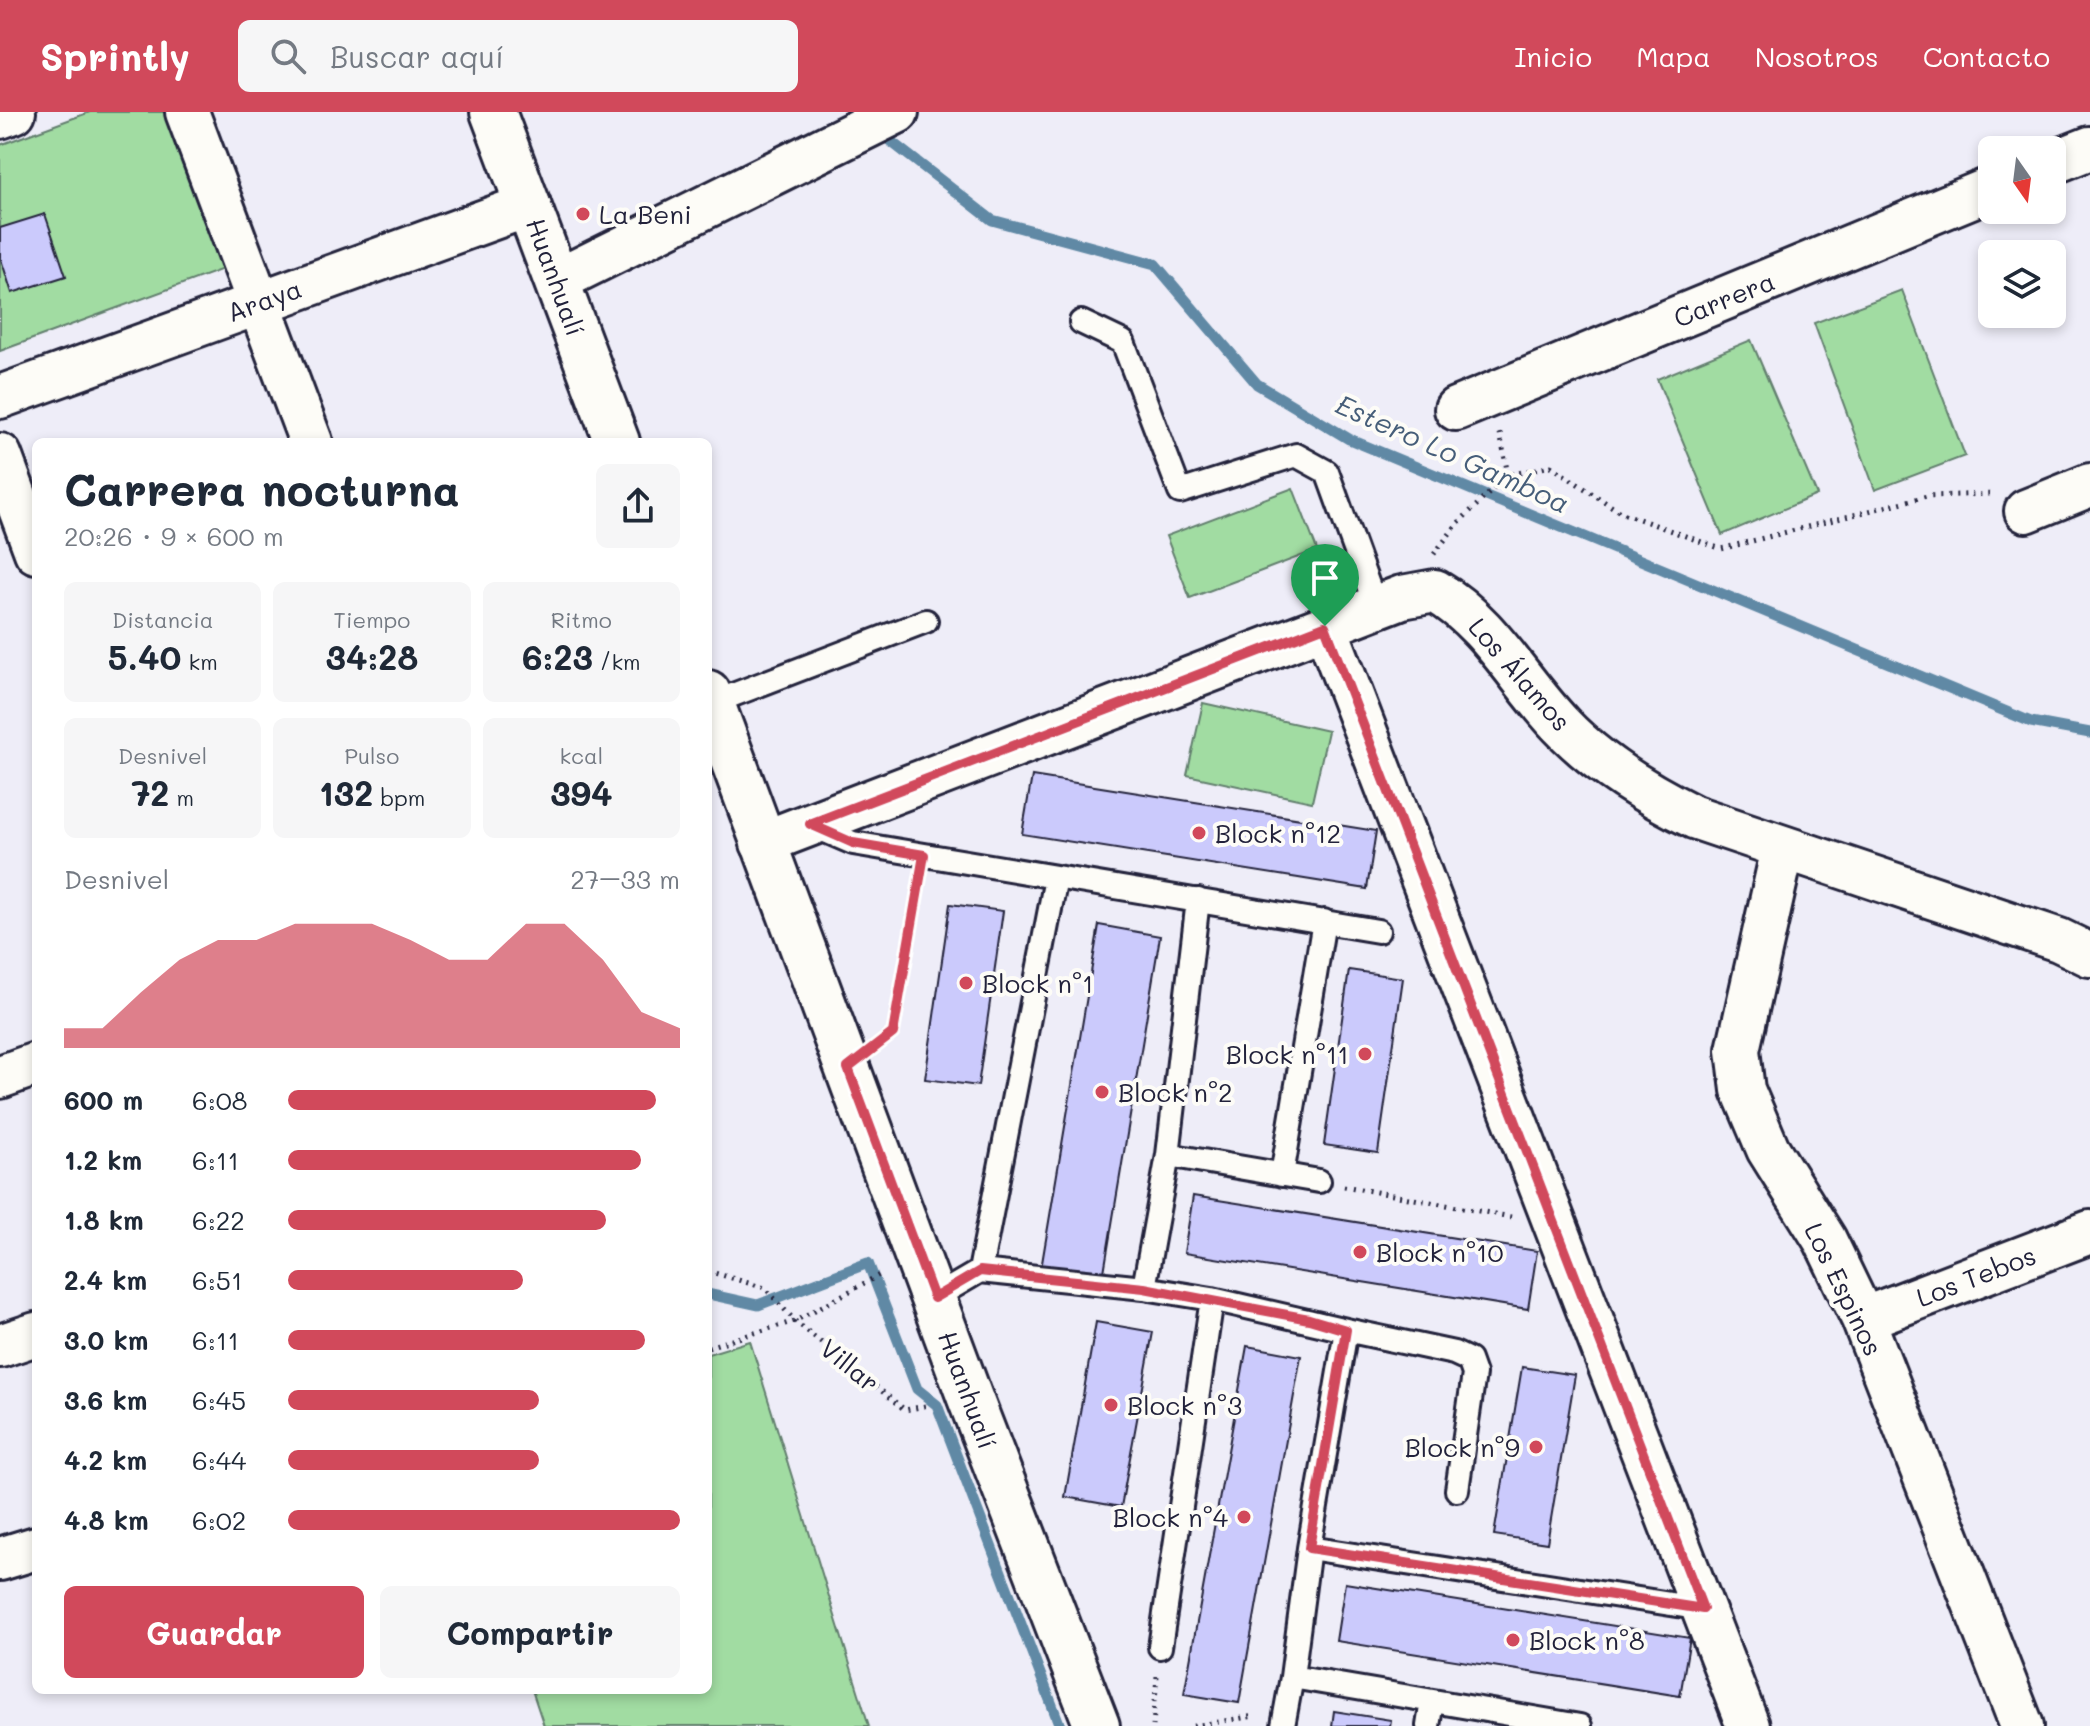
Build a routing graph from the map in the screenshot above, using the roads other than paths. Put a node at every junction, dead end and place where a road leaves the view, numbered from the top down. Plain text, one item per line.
1 (14, 112) edge
2 (187, 112) edge
3 (493, 112) edge
4 (0, 117) edge
5 (880, 121) edge
6 (2090, 148) edge
7 (2066, 157) edge
8 (1978, 194) edge
9 (529, 205) junction
10 (558, 280) junction
11 (259, 301) junction
12 (1081, 322) dead end
13 (0, 397) edge
14 (1456, 409) dead end
15 (310, 438) edge
16 (616, 438) edge
17 (0, 455) edge
18 (2090, 485) edge
19 (2026, 511) road end
20 (32, 541) edge
21 (1376, 607) junction
22 (926, 621) dead end
23 (1325, 626) junction
24 (712, 697) edge
25 (712, 704) edge
26 (810, 824) junction
27 (762, 843) junction
28 (1783, 848) junction
29 (1056, 878) junction
30 (1198, 900) junction
31 (1324, 921) junction
32 (1378, 931) dead end
33 (2090, 955) edge
34 (32, 1065) edge
35 (0, 1077) edge
36 (1168, 1155) junction
37 (1282, 1175) junction
38 (1319, 1181) road end
39 (2090, 1232) edge
40 (980, 1271) junction
41 (1144, 1288) junction
42 (934, 1298) junction
43 (1212, 1299) junction
44 (1863, 1319) junction
45 (1346, 1330) junction
46 (32, 1335) edge
47 (0, 1346) edge
48 (1457, 1490) dead end
49 (1309, 1548) junction
50 (32, 1549) edge
51 (0, 1559) edge
52 (1703, 1609) junction
53 (1160, 1647) road end
54 (1292, 1677) junction
55 (1432, 1701) junction
56 (1284, 1719) edge
57 (1097, 1726) edge
58 (1428, 1726) edge
59 (1580, 1726) edge
60 (1748, 1726) edge
61 (2022, 1726) edge

1 - 4 street
2 - 11 street
3 - 9 street, Huanhualí
5 - 10 street
6 - 7 street
8 - 14 street, Carrera
9 - 10 street, Huanhualí
9 - 11 street, Araya
10 - 16 street, Huanhualí
11 - 13 street, Araya
11 - 15 street
12 - 21 lane
17 - 20 street
18 - 19 street
21 - 23 street, Los Álamos
21 - 28 street, Los Álamos
22 - 24 lane
23 - 26 street, Los Álamos
23 - 52 street
25 - 27 street, Huanhualí
26 - 27 street, Los Álamos
26 - 29 lane
27 - 42 street, Huanhualí
28 - 33 street, Los Álamos
28 - 44 street, Los Espinos
29 - 30 lane
29 - 40 lane
30 - 31 lane
30 - 36 lane
31 - 32 lane
31 - 37 lane
34 - 35 street
36 - 37 lane
36 - 41 lane
37 - 38 lane
39 - 44 street, Los Tebos
40 - 41 lane
40 - 42 lane
41 - 43 lane
42 - 57 street, Huanhualí
43 - 45 lane
43 - 53 lane
44 - 61 street, Los Espinos
45 - 48 lane
45 - 49 lane
46 - 47 street
49 - 52 lane
49 - 54 lane
50 - 51 street
52 - 60 street
54 - 55 lane
54 - 56 lane
55 - 58 lane
55 - 59 lane

